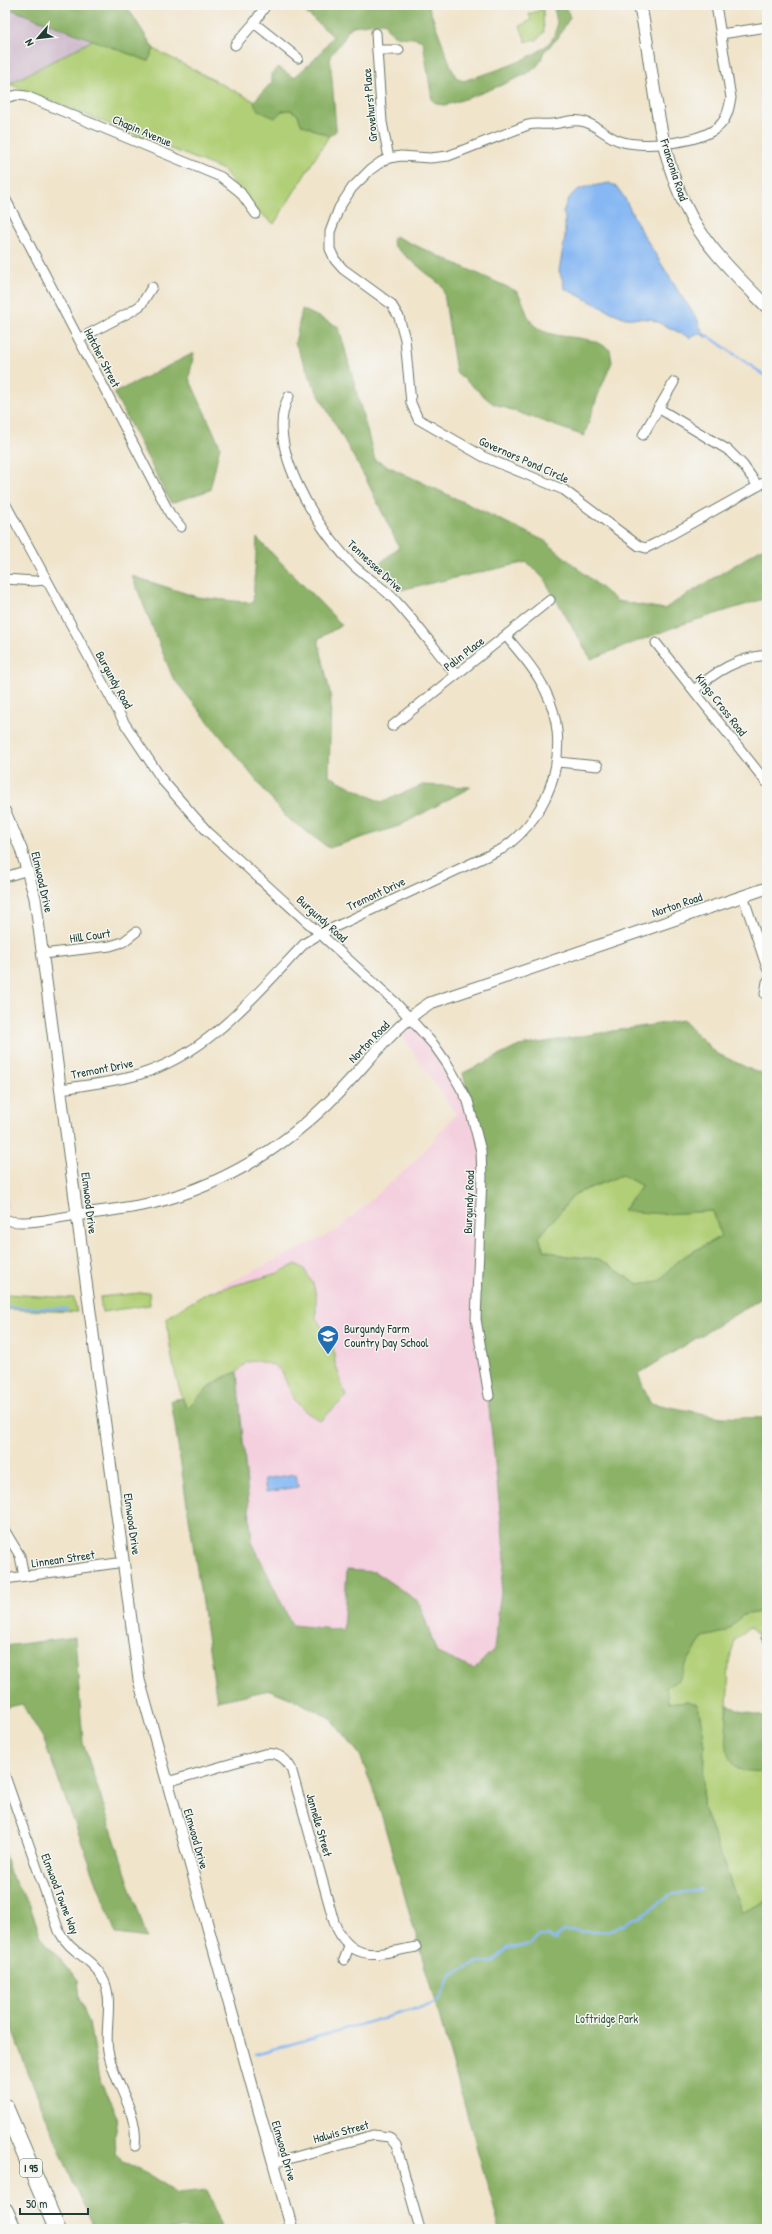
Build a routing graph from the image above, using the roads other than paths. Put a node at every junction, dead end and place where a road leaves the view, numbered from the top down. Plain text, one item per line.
1 (266, 5) edge
2 (640, 5) edge
3 (716, 5) edge
4 (254, 23) junction
5 (767, 27) edge
6 (376, 33) dead end
7 (721, 34) junction
8 (234, 45) dead end
9 (377, 50) junction
10 (399, 50) dead end
11 (298, 58) dead end
12 (5, 98) edge
13 (664, 142) junction
14 (389, 158) junction
15 (5, 198) edge
16 (256, 214) dead end
17 (152, 287) dead end
18 (767, 307) edge
19 (79, 339) junction
20 (674, 382) dead end
21 (289, 396) dead end
22 (658, 408) junction
23 (643, 435) dead end
24 (767, 481) edge
25 (758, 486) junction
26 (5, 503) edge
27 (181, 527) dead end
28 (5, 578) edge
29 (45, 580) junction
30 (550, 600) dead end
31 (506, 636) junction
32 (656, 643) dead end
33 (767, 655) edge
34 (456, 675) junction
35 (694, 690) junction
36 (392, 726) dead end
37 (558, 762) junction
38 (598, 766) dead end
39 (767, 783) edge
40 (5, 812) edge
41 (28, 870) junction
42 (5, 877) edge
43 (767, 888) edge
44 (743, 896) junction
45 (136, 932) dead end
46 (320, 934) junction
47 (43, 954) junction
48 (767, 968) edge
49 (767, 982) edge
50 (766, 994) dead end
51 (410, 1018) junction
52 (61, 1089) junction
53 (77, 1214) junction
54 (5, 1219) edge
55 (489, 1396) dead end
56 (5, 1531) edge
57 (124, 1562) junction
58 (24, 1576) junction
59 (5, 1579) edge
60 (5, 1776) edge
61 (167, 1782) junction
62 (349, 1947) junction
63 (416, 1947) dead end
64 (344, 1960) dead end
65 (5, 2107) edge
66 (135, 2146) dead end
67 (274, 2163) junction
68 (5, 2211) edge
69 (13, 2229) edge
70 (57, 2229) edge
71 (292, 2229) edge
72 (420, 2229) edge

1 - 4 street
2 - 13 main road, Franconia Road
3 - 7 street, Governors Pond Circle
4 - 8 street
4 - 11 street
5 - 7 street
6 - 9 street, Grovehurst Place
7 - 13 street, Governors Pond Circle
9 - 10 street
9 - 14 street, Grovehurst Place
12 - 16 street, Chapin Avenue
13 - 14 street, Governors Pond Circle
13 - 18 main road, Franconia Road
14 - 25 street, Governors Pond Circle
15 - 19 street, Hatcher Street
17 - 19 street
19 - 27 street, Hatcher Street
20 - 22 street
21 - 34 street, Tennessee Drive
22 - 23 street
22 - 25 street
24 - 25 street, Governors Pond Circle
26 - 29 street, Burgundy Road
28 - 29 street
29 - 46 street, Burgundy Road
30 - 31 street, Palin Place
31 - 34 street, Palin Place
31 - 37 street, Tremont Drive
32 - 35 street, Kings Cross Road
33 - 35 street
34 - 36 street, Palin Place
35 - 39 street, Kings Cross Road
37 - 38 street
37 - 46 street, Tremont Drive
40 - 41 street, Elmwood Drive
41 - 42 street
41 - 47 street, Elmwood Drive
43 - 44 street, Norton Road
44 - 48 street
44 - 51 street, Norton Road
45 - 47 street, Hill Court
46 - 51 street, Burgundy Road
46 - 52 street, Tremont Drive
47 - 52 street, Elmwood Drive
49 - 50 street
51 - 53 street, Norton Road
51 - 55 street, Burgundy Road
52 - 53 street, Elmwood Drive
53 - 54 street, Norton Road
53 - 57 street, Elmwood Drive
56 - 58 street
57 - 58 street, Linnean Street
57 - 61 street, Elmwood Drive
58 - 59 street, Linnean Street
60 - 66 street, Elmwood Towne Way
61 - 62 street, Jannelle Street
61 - 67 street, Elmwood Drive
62 - 63 street
62 - 64 street
65 - 70 highway, I 95
67 - 71 street, Elmwood Drive
67 - 72 street, Halwis Street
68 - 69 highway

